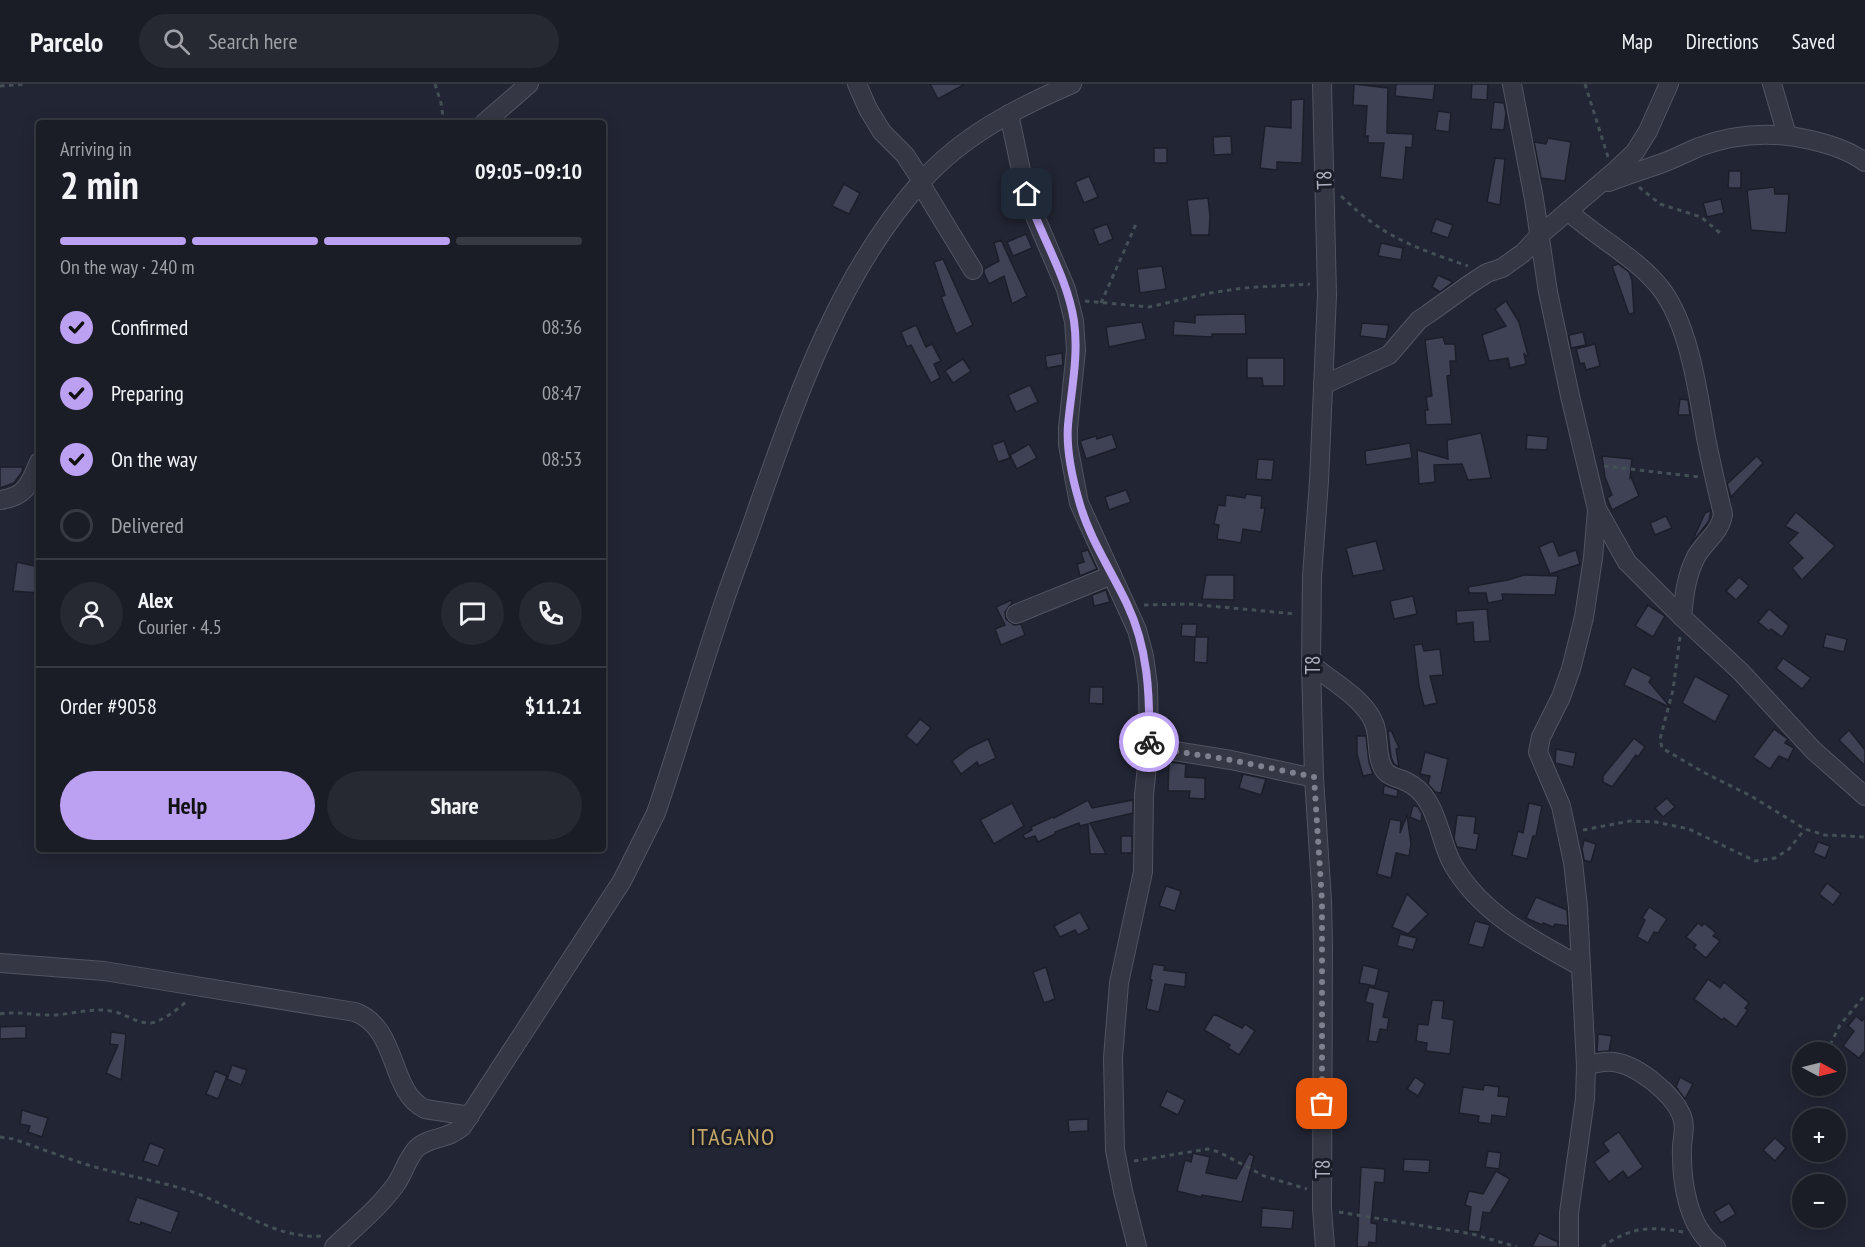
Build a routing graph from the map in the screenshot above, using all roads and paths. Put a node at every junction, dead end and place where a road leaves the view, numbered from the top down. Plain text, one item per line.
1 (27, 84) edge
2 (435, 84) edge
3 (529, 84) edge
4 (857, 84) edge
5 (1072, 84) edge
6 (1322, 84) edge
7 (1512, 84) edge
8 (1586, 84) edge
9 (1669, 84) edge
10 (1772, 84) edge
11 (0, 86) edge
12 (1009, 114) junction
13 (444, 120) edge
14 (487, 120) edge
15 (1786, 135) junction
16 (1865, 162) edge
17 (1617, 174) junction
18 (1323, 178) junction
19 (921, 182) junction
20 (1568, 211) junction
21 (1136, 224) dead end
22 (1720, 233) dead end
23 (1540, 235) junction
24 (973, 270) dead end
25 (1487, 273) junction
26 (1327, 283) junction
27 (1068, 298) junction
28 (1101, 303) junction
29 (1323, 385) junction
30 (1587, 467) junction
31 (36, 468) edge
32 (1715, 480) junction
33 (0, 500) edge
34 (1597, 509) junction
35 (1112, 575) junction
36 (1128, 605) junction
37 (1016, 614) dead end
38 (1312, 616) junction
39 (1682, 617) junction
40 (1311, 664) junction
41 (1149, 747) junction
42 (1314, 777) junction
43 (1865, 796) edge
44 (1805, 829) junction
45 (1568, 832) junction
46 (1865, 837) edge
47 (0, 963) edge
48 (1580, 966) junction
49 (205, 988) junction
50 (1865, 995) edge
51 (0, 1014) edge
52 (1832, 1042) edge
53 (1586, 1066) junction
54 (470, 1116) junction
55 (0, 1137) edge
56 (1118, 1163) junction
57 (1322, 1201) junction
58 (330, 1241) edge
59 (1709, 1242) edge
60 (1137, 1247) edge
61 (1325, 1247) edge
62 (1517, 1247) edge
63 (1569, 1247) edge
64 (1602, 1247) edge

1 - 11 path
2 - 13 path
3 - 14 street
4 - 19 street
5 - 12 street
6 - 18 street, T8
7 - 23 street
8 - 17 path
9 - 17 street
10 - 15 street
12 - 19 street
12 - 27 street
15 - 16 street
15 - 17 street
17 - 20 street
17 - 22 path
18 - 25 path
18 - 26 street, T8
19 - 24 street
19 - 54 street
20 - 23 street
20 - 32 street
21 - 28 path
23 - 25 street
23 - 30 street
25 - 29 street
26 - 28 path
26 - 29 street, T8
27 - 28 path
27 - 35 street
29 - 38 street, T8
30 - 32 path
30 - 34 street
31 - 33 street
32 - 39 street
34 - 39 street
34 - 45 street
35 - 36 street
35 - 37 street
36 - 38 path
36 - 41 street
38 - 40 street, T8
39 - 43 street
39 - 44 path
40 - 42 street, T8
40 - 48 street
41 - 42 street
41 - 56 street
42 - 57 street, T8
44 - 45 path
44 - 46 path
45 - 48 street
47 - 49 street
48 - 53 street
49 - 51 path
49 - 54 street
50 - 52 path
53 - 59 street
53 - 63 street
54 - 58 street
55 - 58 path
56 - 57 path
56 - 60 street
57 - 61 street, T8
57 - 62 path
59 - 64 path

